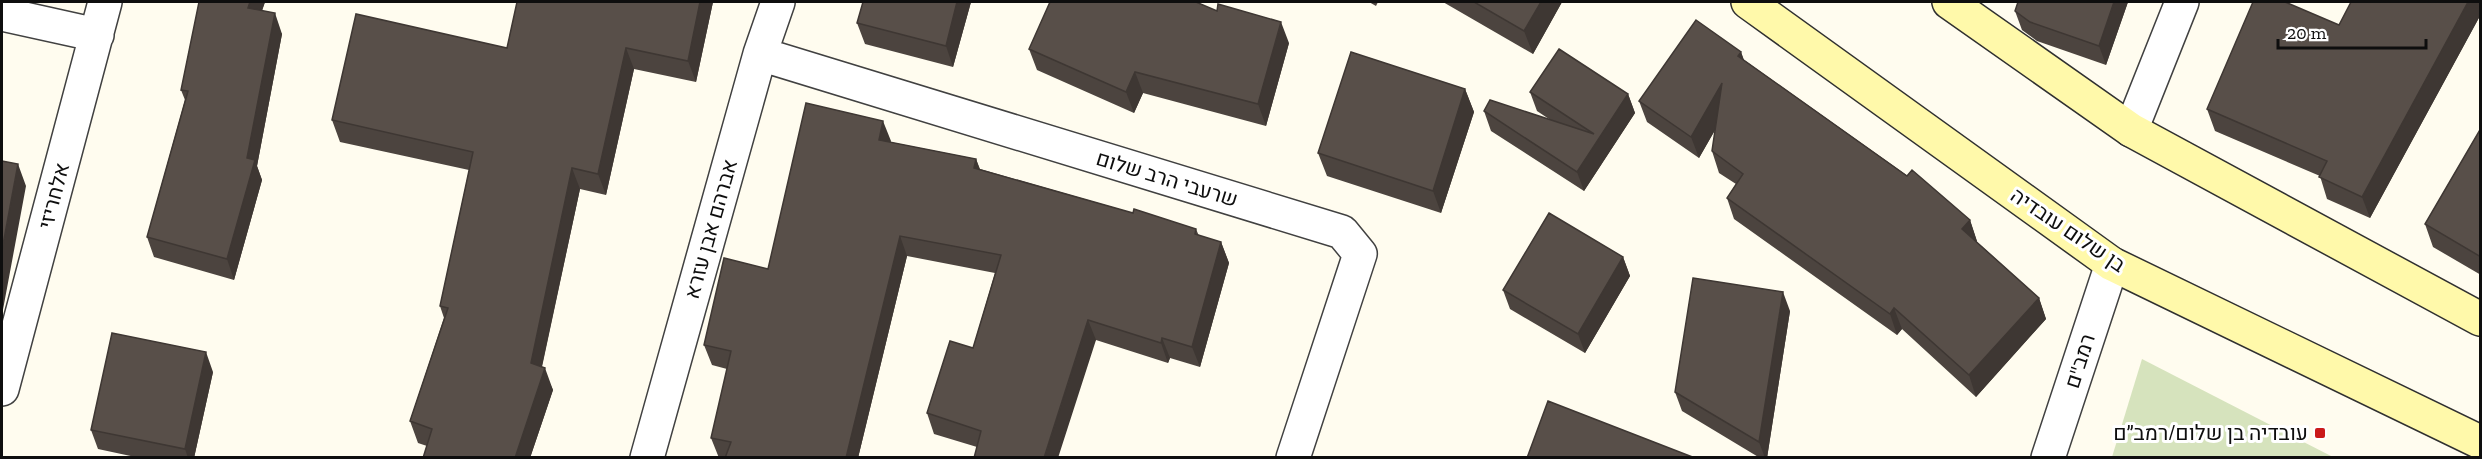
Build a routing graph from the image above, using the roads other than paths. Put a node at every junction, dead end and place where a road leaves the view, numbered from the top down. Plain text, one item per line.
1 (105, 2) edge
2 (778, 2) edge
3 (1749, 2) edge
4 (1949, 2) edge
5 (2182, 2) edge
6 (2, 14) edge
7 (97, 35) junction
8 (760, 54) junction
9 (2131, 130) junction
10 (2112, 264) junction
11 (2481, 319) edge
12 (2, 389) edge
13 (2481, 442) edge
14 (646, 458) edge
15 (1293, 458) edge
16 (2048, 458) edge

1 - 7 street, אלחריזי
2 - 8 street, אברהם אבן עזרא
3 - 10 main road, בן שלום עובדיה
4 - 9 main road
5 - 9 street
6 - 7 street
7 - 12 street, אלחריזי
8 - 14 street, אברהם אבן עזרא
8 - 15 street, שרעבי הרב שלום
9 - 11 main road
10 - 13 main road, בן שלום עובדיה
10 - 16 street, רמב"ם

